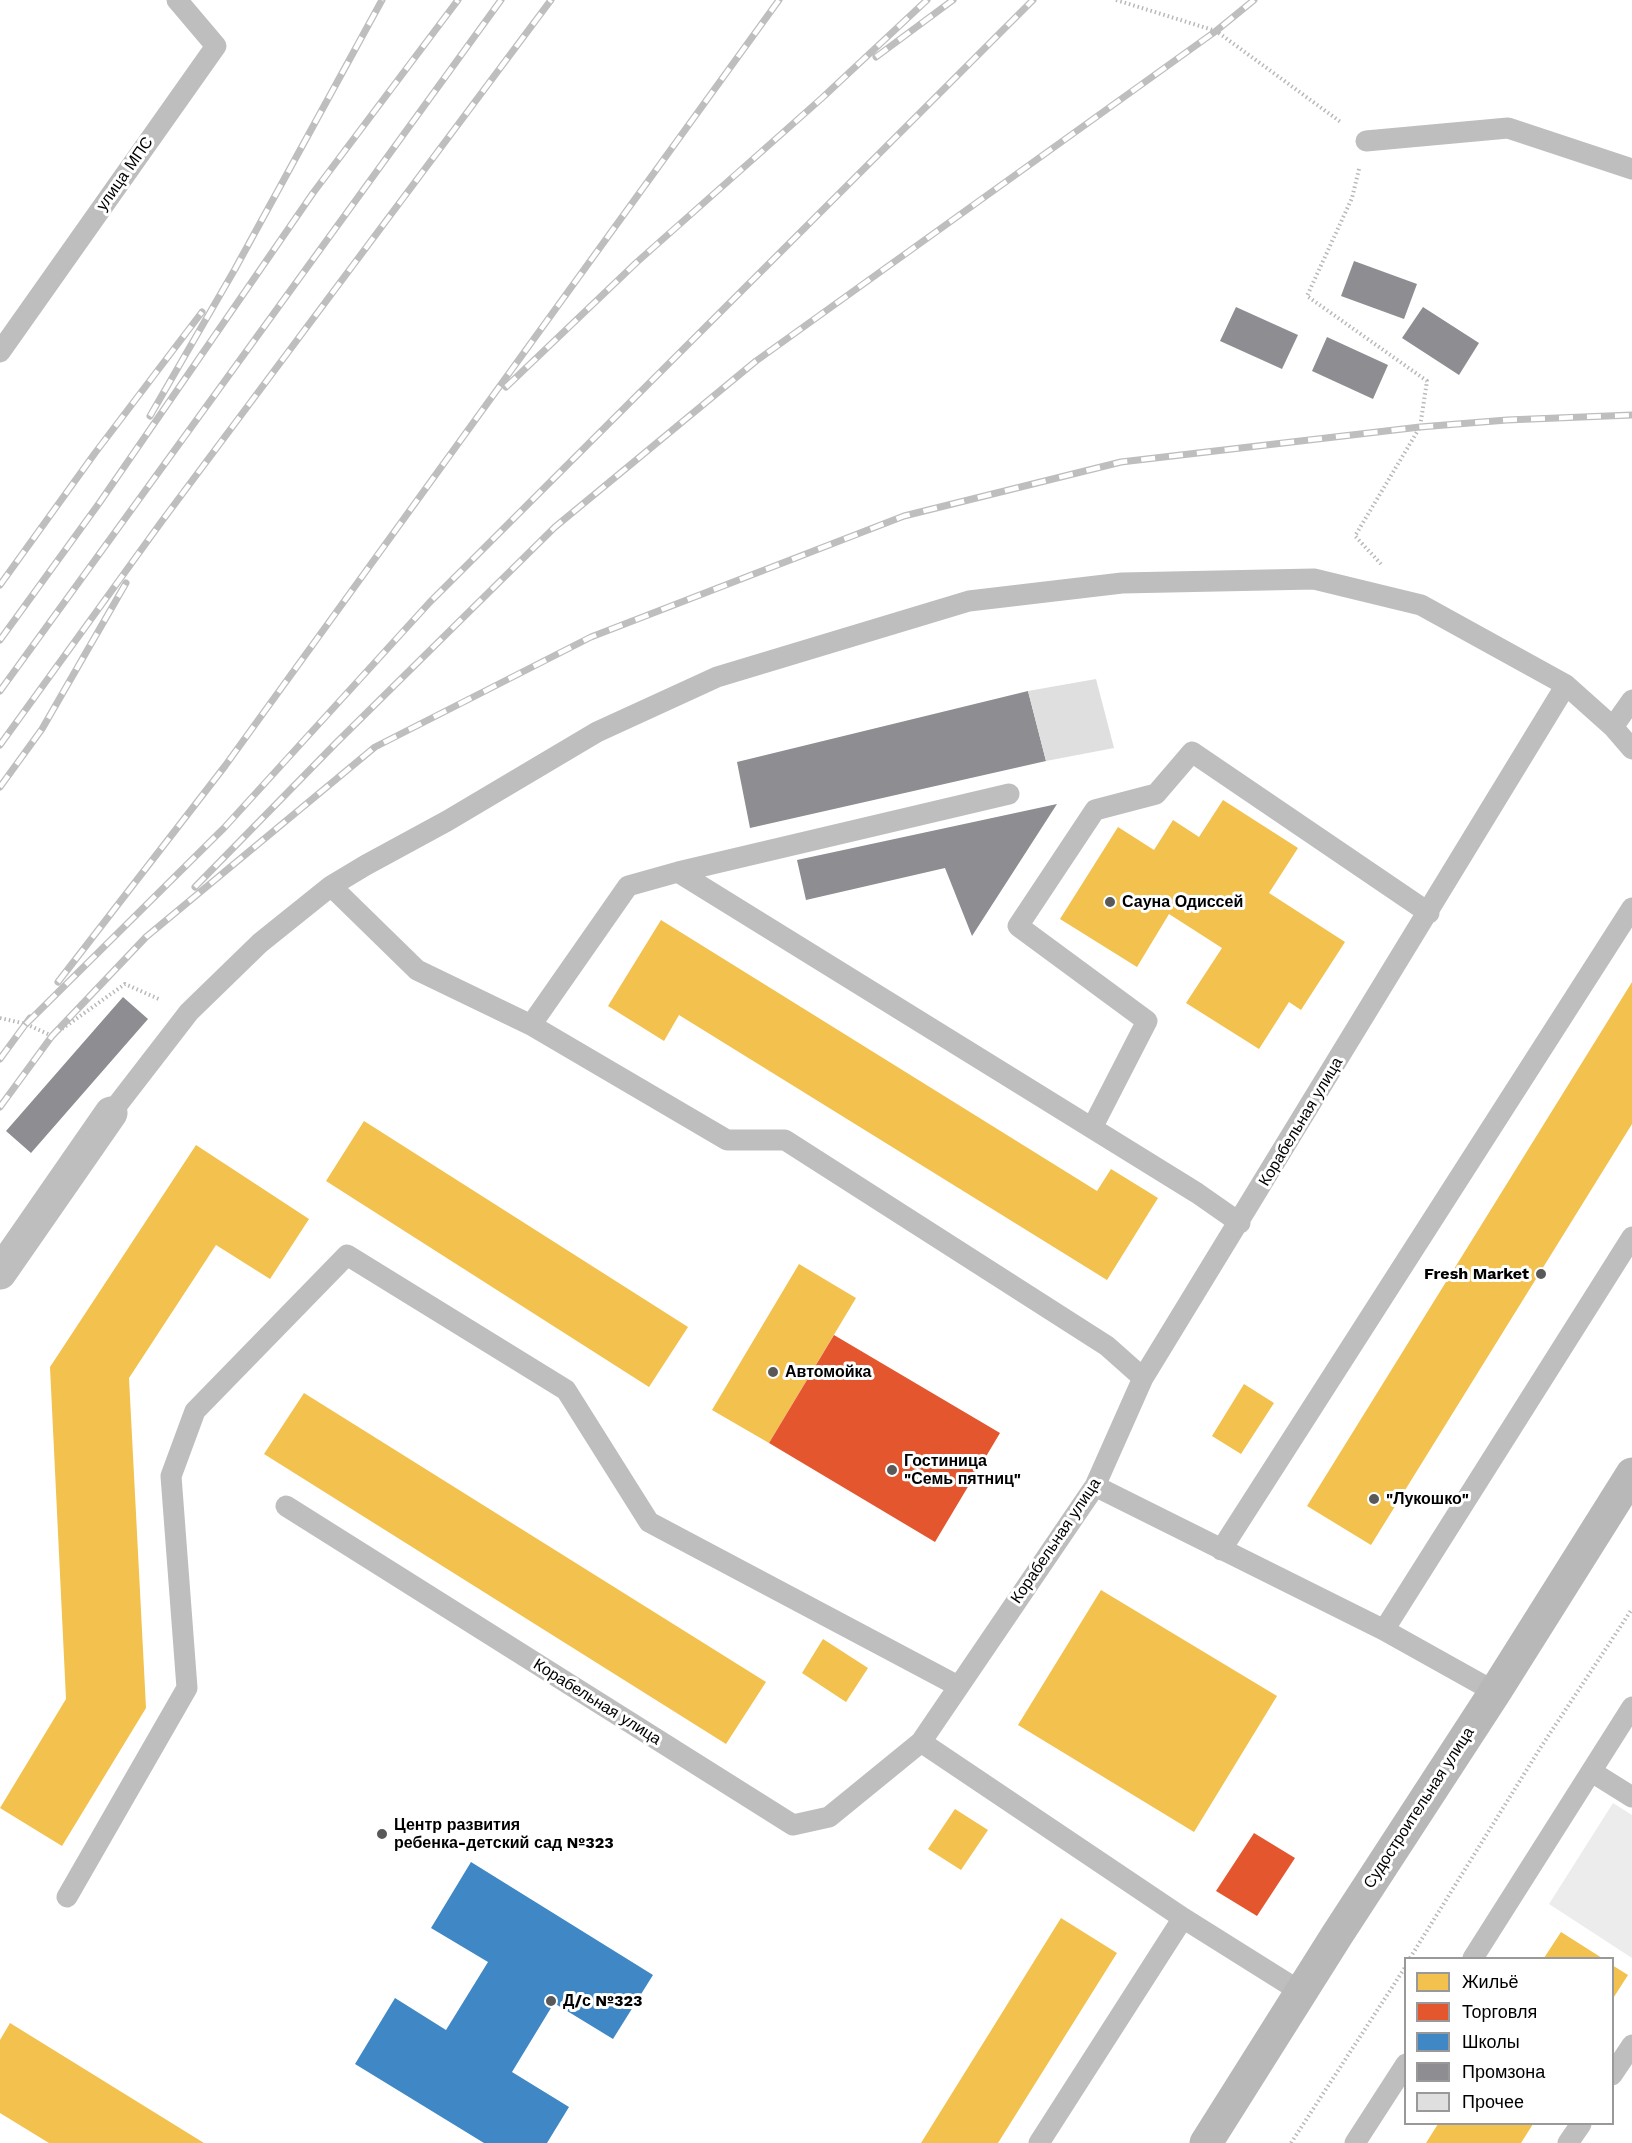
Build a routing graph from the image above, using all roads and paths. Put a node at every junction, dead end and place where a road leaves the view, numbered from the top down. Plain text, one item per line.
1 (177, 0) edge
2 (1116, 0) edge
3 (1366, 141) junction
4 (1632, 169) edge
5 (0, 352) edge
6 (1421, 605) junction
7 (1566, 685) junction
8 (1632, 700) edge
9 (1614, 727) junction
10 (1632, 749) edge
11 (1009, 794) dead end
12 (678, 872) junction
13 (331, 886) junction
14 (1632, 908) edge
15 (1429, 913) junction
16 (189, 1012) junction
17 (0, 1018) edge
18 (531, 1025) junction
19 (111, 1113) joint
20 (1092, 1128) junction
21 (1240, 1223) junction
22 (1632, 1237) edge
23 (0, 1273) edge
24 (1143, 1378) junction
25 (1630, 1482) edge
26 (1095, 1486) junction
27 (286, 1506) dead end
28 (1221, 1550) junction
29 (1632, 1609) edge
30 (1384, 1630) junction
31 (958, 1686) junction
32 (1494, 1692) junction
33 (1632, 1707) edge
34 (921, 1742) junction
35 (1592, 1772) junction
36 (1632, 1797) edge
37 (68, 1897) dead end
38 (1183, 1918) junction
39 (1411, 1957) edge
40 (1474, 1957) edge
41 (1404, 1969) edge
42 (1301, 1992) junction
43 (1632, 2045) edge
44 (1404, 2067) edge
45 (1614, 2072) edge
46 (1580, 2125) edge
47 (1039, 2143) edge
48 (1206, 2143) edge
49 (1292, 2143) edge
50 (1355, 2143) edge
51 (1568, 2143) edge

1 - 5 lane, улица МПС
2 - 3 path
3 - 4 lane
3 - 6 path
6 - 7 lane
6 - 13 lane
7 - 9 lane
7 - 15 lane, Корабельная улица
8 - 9 lane
9 - 10 lane
11 - 12 lane
12 - 18 lane
12 - 20 lane
13 - 16 lane
13 - 18 lane
14 - 28 lane
15 - 20 lane
15 - 21 lane, Корабельная улица
16 - 17 path
16 - 19 lane
18 - 24 lane
19 - 23 street
20 - 21 lane
21 - 24 lane, Корабельная улица
22 - 30 lane
24 - 26 lane, Корабельная улица
25 - 32 main road, Судостроительная улица
26 - 28 lane
26 - 31 lane, Корабельная улица
27 - 34 lane, Корабельная улица
28 - 30 lane
29 - 39 path
30 - 32 lane
31 - 34 lane, Корабельная улица
31 - 37 lane
32 - 42 main road, Судостроительная улица
33 - 35 lane
34 - 38 lane
35 - 36 lane
35 - 40 lane
38 - 42 lane
38 - 47 lane
41 - 49 path
42 - 48 main road, Судостроительная улица
43 - 45 lane
44 - 50 lane
46 - 51 lane

